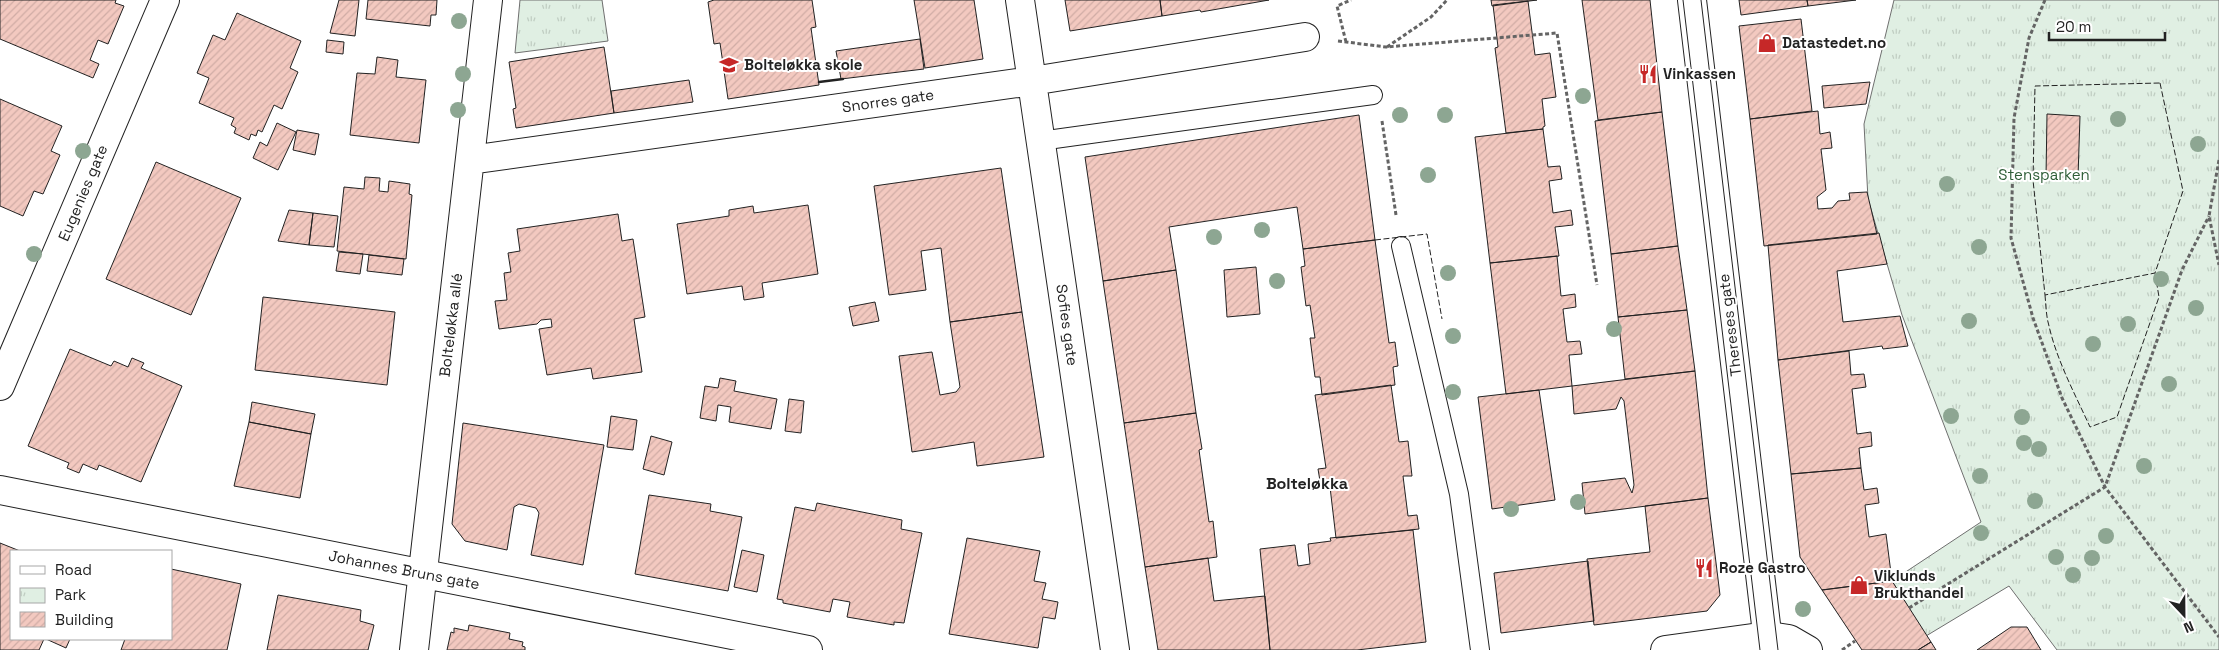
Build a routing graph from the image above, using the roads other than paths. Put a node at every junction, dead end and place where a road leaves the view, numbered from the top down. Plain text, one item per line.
1 (165, 0) edge
2 (488, 0) edge
3 (1020, 0) edge
4 (1692, 0) edge
5 (1305, 37) road end
6 (1032, 81) junction
7 (1373, 95) road end
8 (1040, 141) junction
9 (470, 160) junction
10 (1401, 246) dead end
11 (0, 386) edge
12 (0, 490) edge
13 (422, 573) junction
14 (1768, 643) edge
15 (414, 650) edge
16 (808, 650) edge
17 (1115, 650) edge
18 (1480, 650) edge
19 (1666, 650) edge
20 (1808, 650) edge

1 - 11 street, Eugenies gate
2 - 9 street, Bolteløkka allé
3 - 6 street, Sofies gate
4 - 14 street, Thereses gate
5 - 6 street, Snorres gate
6 - 8 street, Sofies gate
6 - 9 street, Snorres gate
7 - 8 lane
8 - 17 street, Sofies gate
9 - 13 street, Bolteløkka allé
10 - 18 lane
12 - 13 street, Johannes Bruns gate
13 - 15 street, Bolteløkka allé
13 - 16 street, Johannes Bruns gate
14 - 19 street
14 - 20 street

